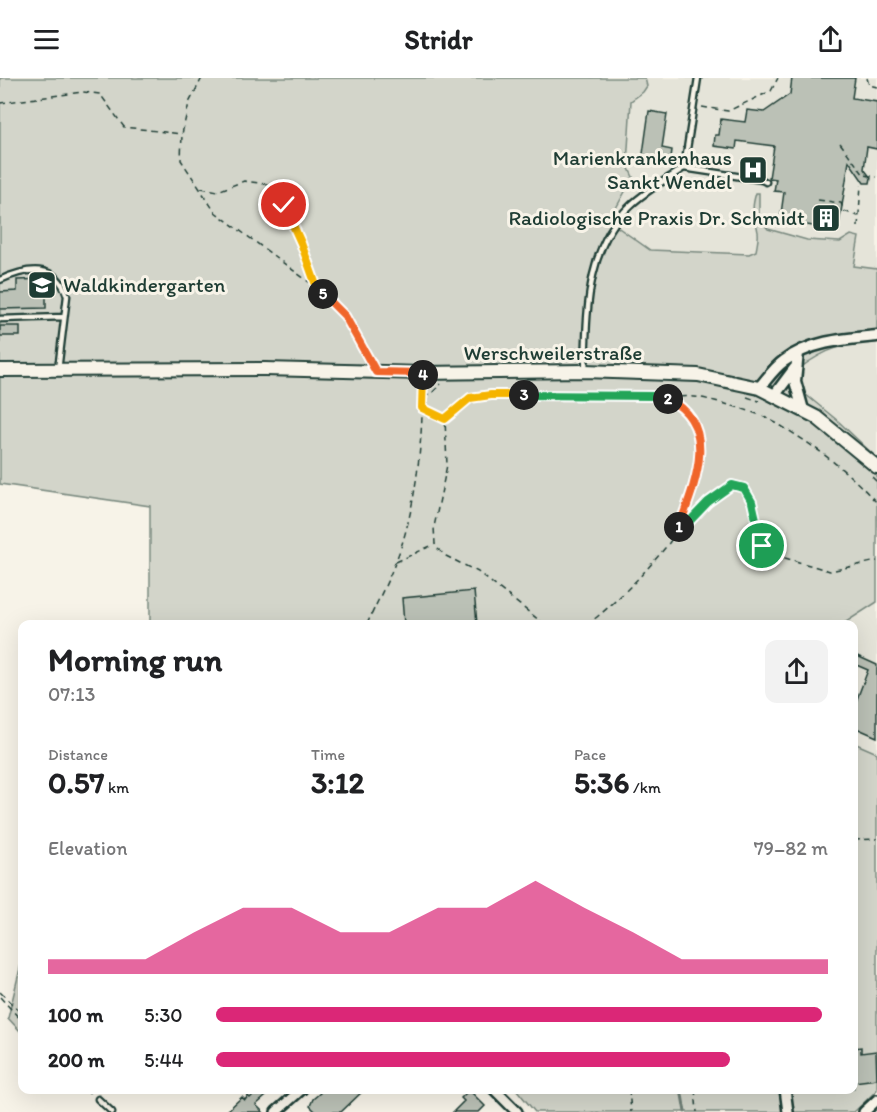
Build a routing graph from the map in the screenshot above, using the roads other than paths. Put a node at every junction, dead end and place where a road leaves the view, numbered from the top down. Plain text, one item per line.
1 (698, 78) edge
2 (684, 168) junction
3 (766, 182) dead end
4 (0, 280) edge
5 (64, 317) junction
6 (0, 318) edge
7 (877, 336) edge
8 (798, 353) junction
9 (795, 367) junction
10 (0, 370) edge
11 (58, 370) junction
12 (585, 371) junction
13 (759, 388) junction
14 (768, 399) junction
15 (803, 410) junction
16 (873, 471) edge
17 (296, 1094) edge
18 (498, 1094) edge
19 (786, 1094) edge
20 (98, 1099) road end
21 (877, 1100) edge
22 (512, 1110) edge
23 (112, 1112) edge
24 (276, 1112) edge
25 (788, 1112) edge
26 (864, 1112) edge

1 - 2 lane
2 - 3 lane
2 - 12 lane
4 - 5 lane
5 - 6 lane
5 - 11 lane
7 - 8 street
8 - 9 street
8 - 13 street
9 - 14 street
9 - 15 street
10 - 11 main road, Werschweilerstraße
11 - 12 main road, Werschweilerstraße
12 - 13 main road, Werschweilerstraße
13 - 14 main road, Werschweilerstraße
14 - 15 main road, Werschweilerstraße
15 - 16 main road, Werschweilerstraße
17 - 24 street
18 - 22 street
19 - 25 street
20 - 23 lane
21 - 26 street

